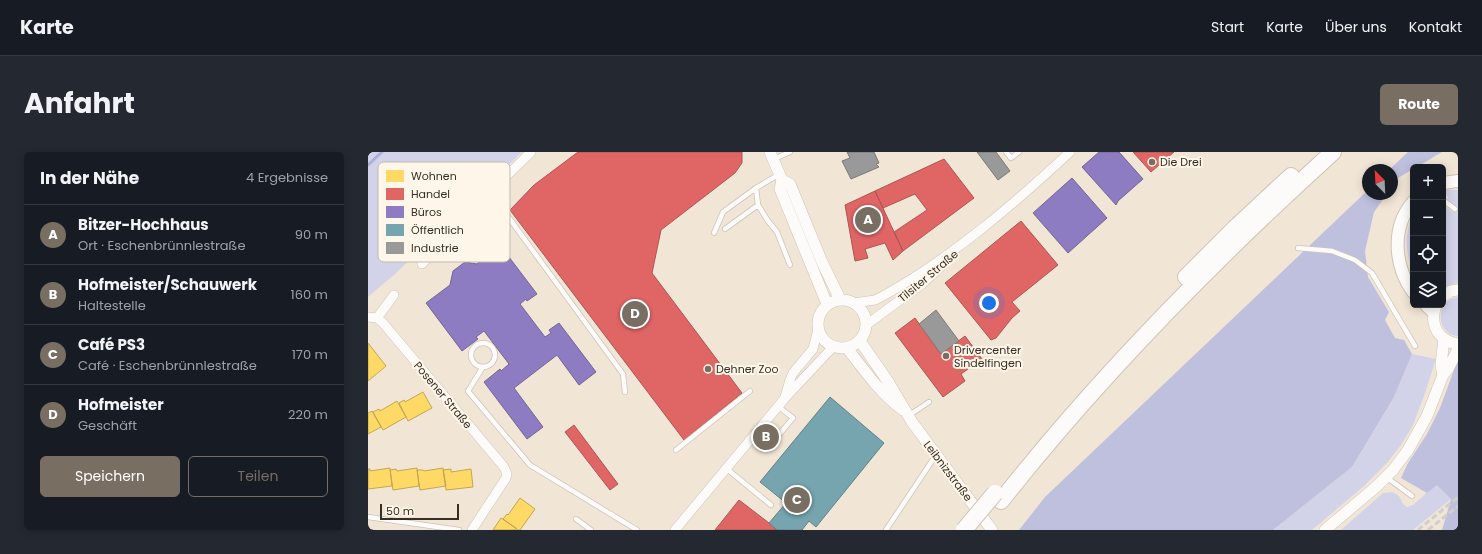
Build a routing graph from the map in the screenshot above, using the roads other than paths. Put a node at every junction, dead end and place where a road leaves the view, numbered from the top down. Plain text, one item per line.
1 (531, 152) edge
2 (790, 152) edge
3 (1006, 152) edge
4 (1019, 152) edge
5 (1070, 152) edge
6 (1317, 152) edge
7 (1333, 152) edge
8 (1346, 152) edge
9 (771, 156) edge
10 (510, 172) edge
11 (1306, 176) junction
12 (781, 177) junction
13 (1458, 181) edge
14 (1446, 183) edge
15 (756, 188) junction
16 (1446, 202) edge
17 (758, 205) junction
18 (1410, 206) edge
19 (1455, 209) dead end
20 (510, 219) edge
21 (987, 224) junction
22 (724, 229) dead end
23 (714, 233) dead end
24 (1298, 248) dead end
25 (790, 265) dead end
26 (1410, 282) edge
27 (1458, 290) edge
28 (1446, 294) edge
29 (394, 295) dead end
30 (840, 300) junction
31 (854, 303) junction
32 (827, 304) junction
33 (1432, 308) edge
34 (373, 318) edge
35 (866, 325) junction
36 (818, 329) junction
37 (1444, 339) junction
38 (860, 340) junction
39 (1458, 344) edge
40 (1415, 346) dead end
41 (833, 347) junction
42 (847, 348) junction
43 (1458, 349) edge
44 (483, 367) junction
45 (1443, 375) junction
46 (750, 391) dead end
47 (625, 392) dead end
48 (785, 398) junction
49 (929, 402) dead end
50 (778, 406) junction
51 (906, 414) junction
52 (772, 443) dead end
53 (676, 450) dead end
54 (936, 455) junction
55 (727, 469) junction
56 (1386, 477) junction
57 (1412, 496) dead end
58 (998, 497) junction
59 (771, 505) dead end
60 (368, 517) edge
61 (576, 519) dead end
62 (459, 530) edge
63 (472, 530) edge
64 (591, 530) edge
65 (637, 530) edge
66 (675, 530) edge
67 (886, 530) edge
68 (964, 530) edge
69 (976, 530) edge
70 (992, 530) edge
71 (1325, 530) edge

1 - 10 street
2 - 9 lane
3 - 4 lane
5 - 21 street, Tilsiter Straße
6 - 58 highway
7 - 11 highway
8 - 11 highway
9 - 12 street
11 - 58 highway
12 - 15 lane
12 - 30 street
12 - 32 street
13 - 14 main road
15 - 17 lane
15 - 23 lane
16 - 19 lane
17 - 22 lane
17 - 25 lane
18 - 26 main road
20 - 47 lane
21 - 31 street, Tilsiter Straße
21 - 35 street, Tilsiter Straße
24 - 40 lane
27 - 28 street
29 - 34 street
30 - 31 street
30 - 32 street
31 - 35 street
32 - 36 street
33 - 37 street
34 - 63 street, Posener Straße
35 - 38 street
36 - 41 street
36 - 48 street
37 - 39 street
37 - 45 street
38 - 42 street
38 - 51 street, Leibnizstraße
41 - 42 street
41 - 48 street
42 - 51 street, Leibnizstraße
43 - 45 street
44 - 44 lane
44 - 65 lane
45 - 56 street
46 - 53 lane
48 - 50 street
49 - 51 lane
50 - 52 lane
50 - 55 street
51 - 54 street, Leibnizstraße
54 - 67 lane
54 - 70 street, Leibnizstraße
55 - 59 lane
55 - 66 street
56 - 57 lane
56 - 71 street
58 - 68 highway, bridge
58 - 69 highway
60 - 62 lane
61 - 64 lane

